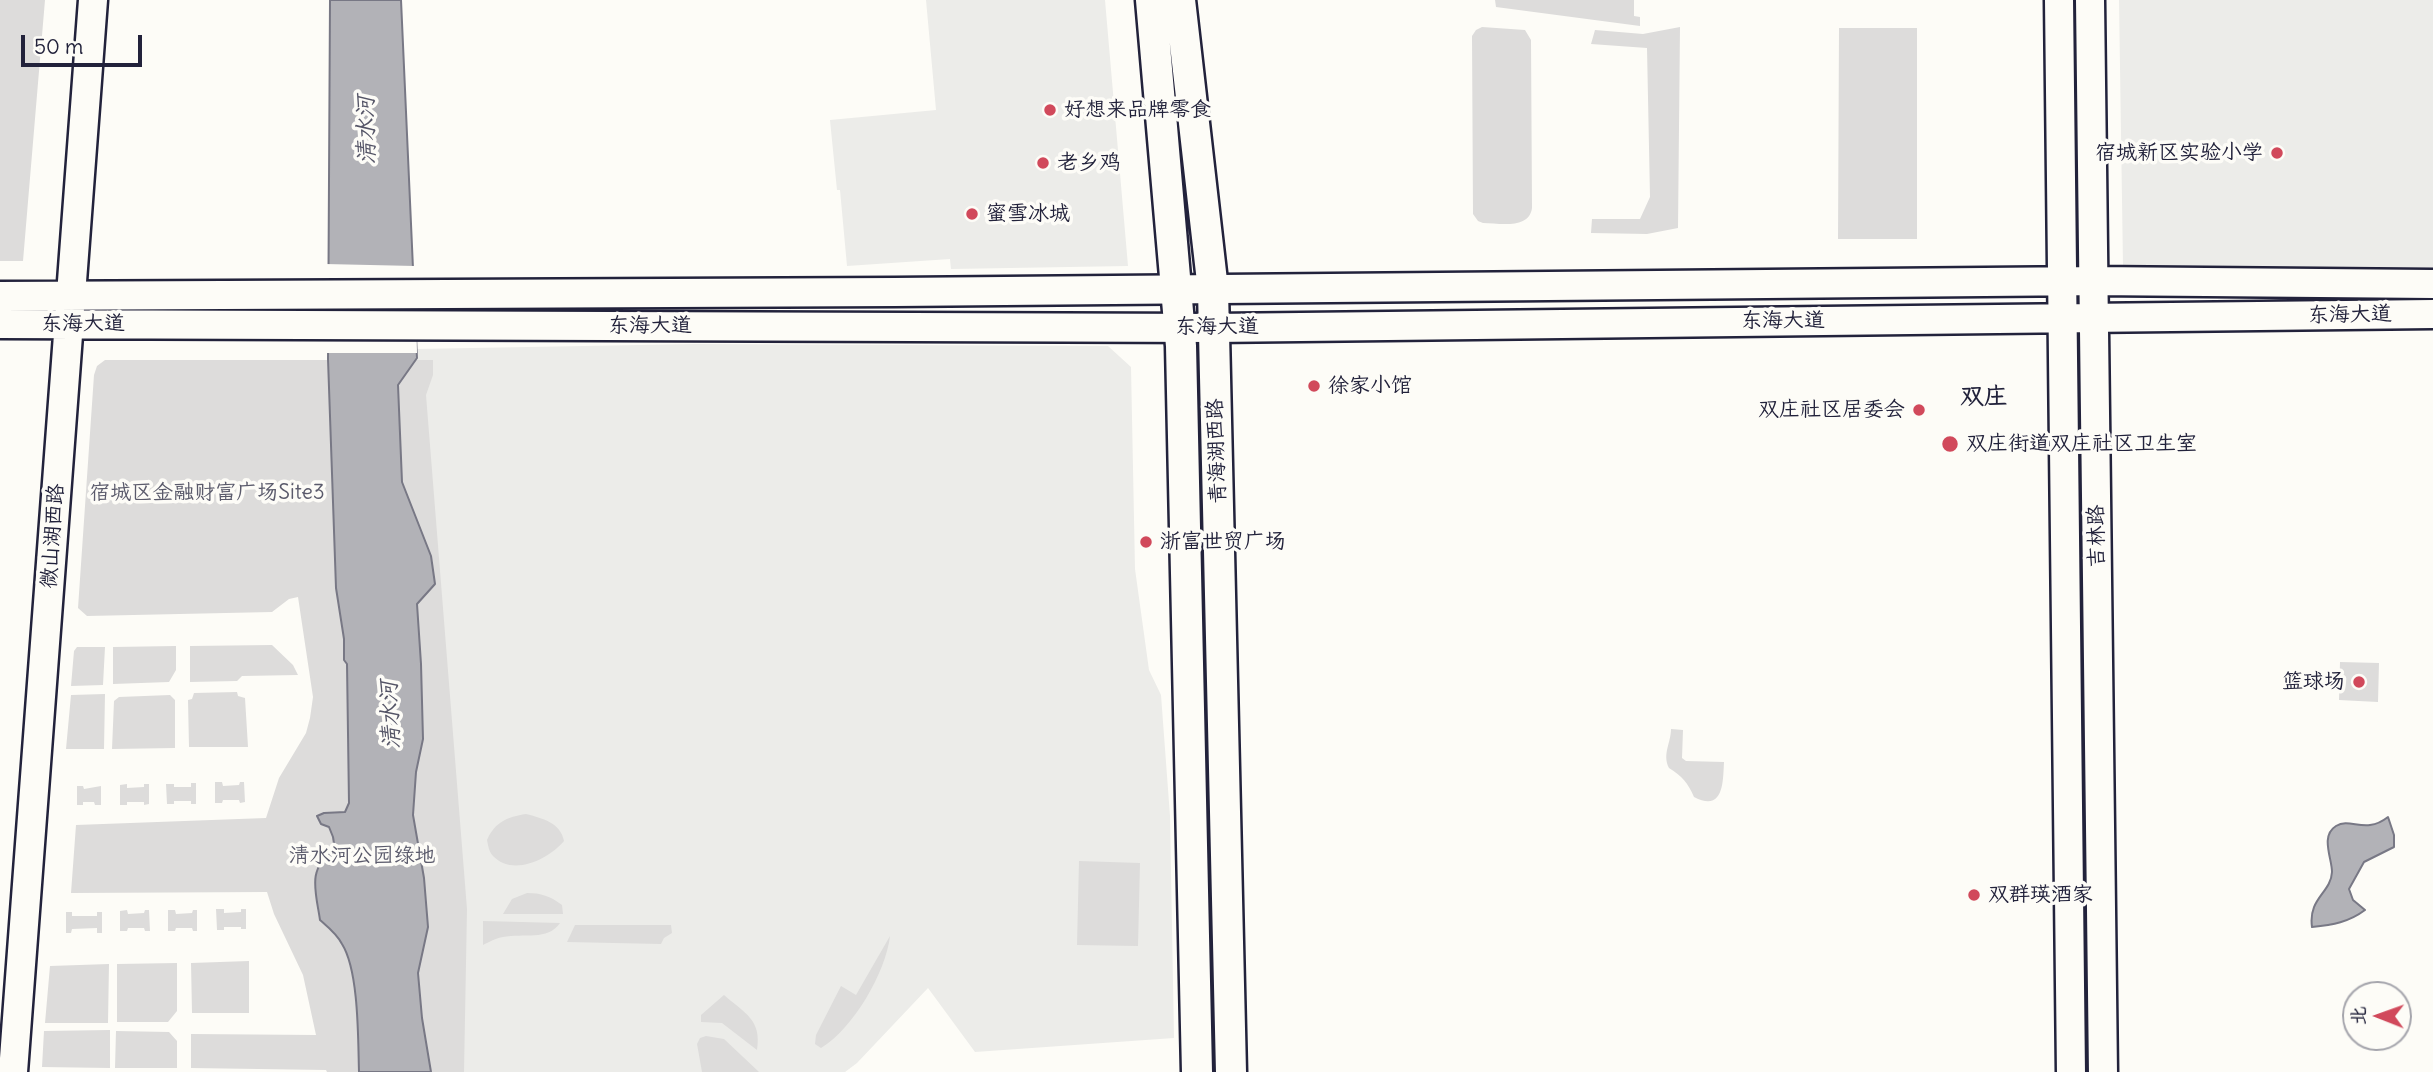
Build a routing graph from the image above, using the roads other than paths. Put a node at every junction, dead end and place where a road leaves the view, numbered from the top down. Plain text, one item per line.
1 (77, 0) edge
2 (93, 0) edge
3 (1152, 0) edge
4 (1180, 0) edge
5 (2059, 0) edge
6 (2090, 0) edge
7 (2093, 281) junction
8 (2061, 282) junction
9 (2433, 284) edge
10 (1178, 289) junction
11 (1213, 290) junction
12 (0, 296) edge
13 (61, 310) junction
14 (2433, 314) edge
15 (2095, 319) junction
16 (2061, 320) junction
17 (0, 324) edge
18 (1180, 328) junction
19 (1214, 328) junction
20 (0, 1062) edge
21 (13, 1072) edge
22 (1197, 1072) edge
23 (1231, 1072) edge
24 (2071, 1072) edge
25 (2103, 1072) edge

1 - 13 street, 微山湖西路
2 - 13 street, 微山湖西路
3 - 10 main road, 青海湖西路
4 - 11 main road, 青海湖西路
5 - 8 street, 吉林路
6 - 7 street, 吉林路
7 - 8 street, 东海大道
7 - 9 street, 东海大道
7 - 15 street, 吉林路
8 - 11 street, 东海大道
8 - 16 street, 吉林路
10 - 11 street, 东海大道
10 - 13 street, 东海大道
10 - 18 main road, 青海湖西路
11 - 19 main road, 青海湖西路
12 - 13 street, 东海大道
13 - 17 street, 东海大道
13 - 18 street, 东海大道
13 - 20 street, 微山湖西路
13 - 21 street, 微山湖西路
14 - 15 street, 东海大道
15 - 16 street, 东海大道
15 - 25 street, 吉林路
16 - 19 street, 东海大道
16 - 24 street, 吉林路
18 - 19 street, 东海大道
18 - 22 main road, 青海湖西路
19 - 23 main road, 青海湖西路

